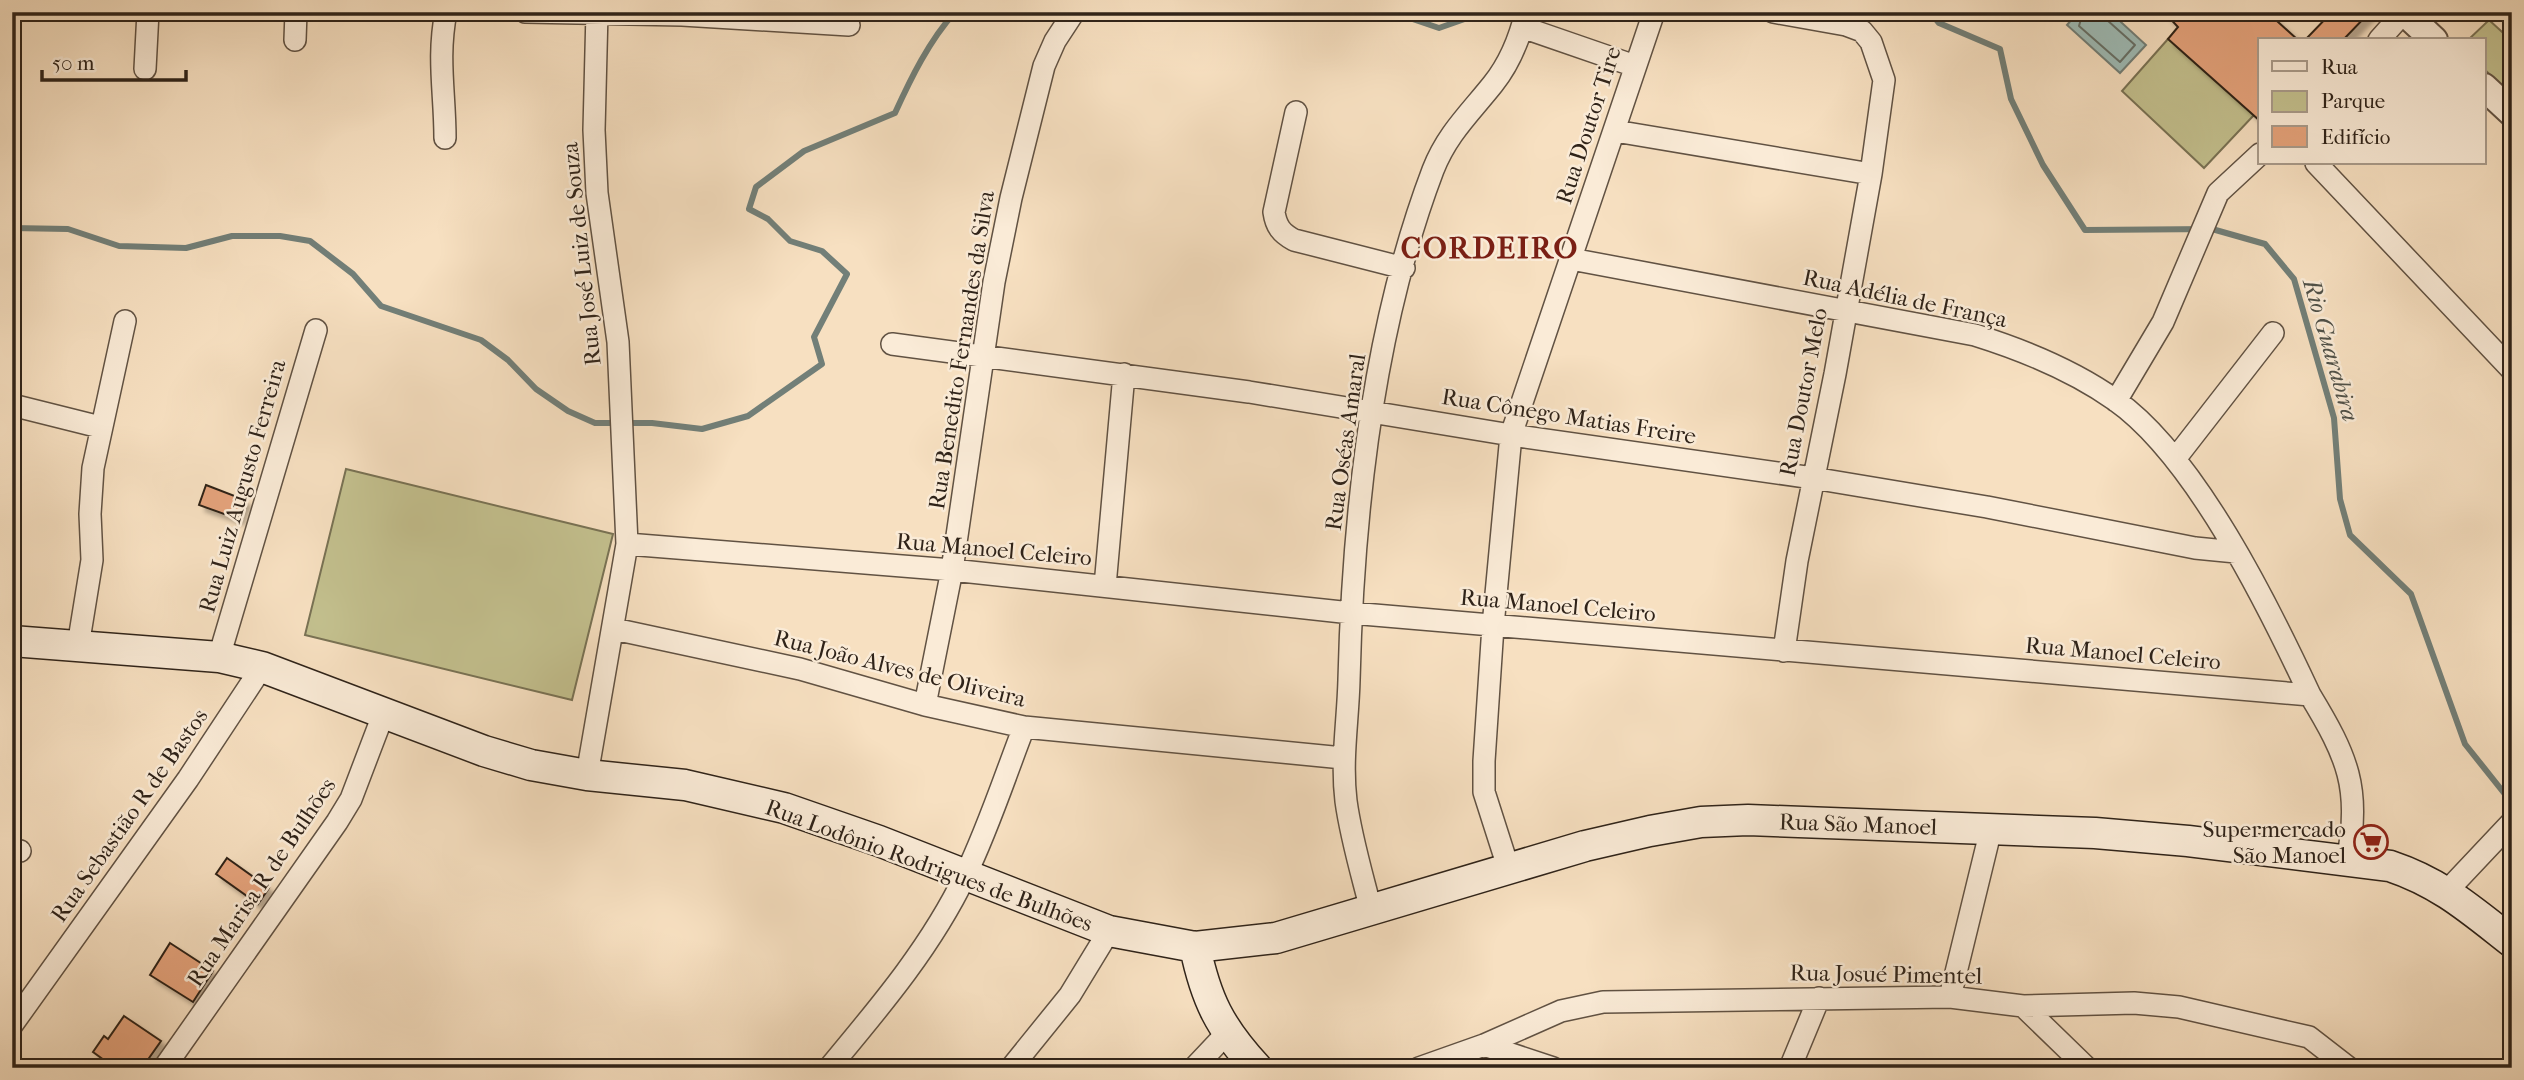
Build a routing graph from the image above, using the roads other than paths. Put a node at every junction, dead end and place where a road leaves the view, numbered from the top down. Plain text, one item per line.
1 (148, 12) edge
2 (296, 12) edge
3 (446, 12) edge
4 (524, 12) edge
5 (1074, 12) edge
6 (1654, 12) edge
7 (1773, 12) edge
8 (597, 13) edge
9 (2406, 13) edge
10 (757, 15) edge
11 (1524, 20) edge
12 (849, 25) dead end
13 (2381, 38) edge
14 (2432, 38) edge
15 (295, 40) dead end
16 (1635, 66) junction
17 (145, 69) dead end
18 (2486, 89) edge
19 (1296, 112) dead end
20 (2512, 113) edge
21 (1615, 131) junction
22 (445, 138) dead end
23 (2258, 156) edge
24 (2317, 164) edge
25 (1871, 174) junction
26 (1571, 259) junction
27 (1404, 268) junction
28 (1845, 312) junction
29 (125, 321) dead end
30 (316, 330) dead end
31 (2273, 333) dead end
32 (892, 344) dead end
33 (982, 354) junction
34 (2512, 370) edge
35 (1124, 374) junction
36 (2116, 401) junction
37 (12, 405) edge
38 (1371, 411) junction
39 (100, 427) junction
40 (1511, 435) junction
41 (2175, 459) junction
42 (1813, 478) junction
43 (627, 544) junction
44 (2235, 552) junction
45 (952, 570) junction
46 (1105, 586) junction
47 (1351, 613) junction
48 (1493, 626) junction
49 (614, 629) junction
50 (12, 641) edge
51 (78, 646) junction
52 (1784, 651) junction
53 (219, 657) junction
54 (262, 667) junction
55 (2310, 695) junction
56 (925, 705) junction
57 (383, 715) junction
58 (1024, 727) junction
59 (1343, 758) junction
60 (587, 775) junction
61 (2509, 825) edge
62 (1991, 829) junction
63 (2347, 861) junction
64 (1509, 870) junction
65 (965, 876) junction
66 (2447, 891) junction
67 (1371, 910) junction
68 (1108, 931) junction
69 (2512, 942) edge
70 (1195, 947) junction
71 (1950, 997) junction
72 (1819, 998) junction
73 (2023, 1006) junction
74 (12, 1025) edge
75 (1227, 1033) junction
76 (1484, 1045) junction
77 (164, 1068) edge
78 (829, 1068) edge
79 (1011, 1068) edge
80 (1194, 1068) edge
81 (1257, 1068) edge
82 (1419, 1068) edge
83 (1553, 1068) edge
84 (1790, 1068) edge
85 (2087, 1068) edge
86 (2349, 1068) edge

1 - 17 street
2 - 15 street
3 - 22 street
4 - 8 street
5 - 33 street, Rua Benedito Fernandes da Silva
6 - 16 street, Rua Doutor Tire
7 - 25 street, Rua Doutor Melo
8 - 10 street
8 - 43 street, Rua José Luiz de Souza
9 - 13 street
9 - 14 street
10 - 12 street
11 - 16 street
11 - 27 street, Rua Oséas Amaral
16 - 21 street, Rua Doutor Tire
18 - 20 street
19 - 27 street
21 - 25 street
21 - 26 street, Rua Doutor Tire
23 - 36 street
24 - 34 street
25 - 28 street, Rua Doutor Melo
26 - 28 street, Rua Adélia de França
26 - 40 street, Rua Doutor Tire
27 - 38 street, Rua Oséas Amaral
28 - 36 street, Rua Adélia de França
28 - 42 street, Rua Doutor Melo
29 - 39 street
30 - 53 street, Rua Luiz Augusto Ferreira
31 - 41 street
32 - 33 street, Rua Cônego Matias Freire
33 - 35 street, Rua Cônego Matias Freire
33 - 45 street, Rua Benedito Fernandes da Silva
35 - 38 street, Rua Cônego Matias Freire
35 - 46 street
36 - 41 street, Rua Adélia de França
37 - 39 street
38 - 40 street, Rua Cônego Matias Freire
38 - 47 street, Rua Oséas Amaral
39 - 51 street
40 - 42 street, Rua Cônego Matias Freire
40 - 48 street, Rua Doutor Tire
41 - 44 street, Rua Adélia de França
42 - 44 street, Rua Cônego Matias Freire
42 - 52 street, Rua Doutor Melo
43 - 45 street, Rua Manoel Celeiro
43 - 49 street, Rua José Luiz de Souza
44 - 55 street, Rua Adélia de França
45 - 46 street, Rua Manoel Celeiro
45 - 56 street, Rua Benedito Fernandes da Silva
46 - 47 street, Rua Manoel Celeiro
47 - 48 street, Rua Manoel Celeiro
47 - 59 street, Rua Oséas Amaral
48 - 52 street, Rua Manoel Celeiro
48 - 64 street, Rua Doutor Tire
49 - 56 street, Rua João Alves de Oliveira
49 - 60 street, Rua José Luiz de Souza
50 - 51 main road, Rua Lodônio Rodrigues de Bulhões
51 - 53 main road, Rua Lodônio Rodrigues de Bulhões
52 - 55 street, Rua Manoel Celeiro
53 - 54 main road, Rua Lodônio Rodrigues de Bulhões
54 - 57 main road, Rua Lodônio Rodrigues de Bulhões
54 - 74 street, Rua Sebastião R de Bastos
55 - 63 street
56 - 58 street, Rua João Alves de Oliveira
57 - 60 main road, Rua Lodônio Rodrigues de Bulhões
57 - 77 street, Rua Marisa R de Bulhões
58 - 59 street, Rua João Alves de Oliveira
58 - 65 street
59 - 67 street, Rua Oséas Amaral
60 - 65 main road, Rua Lodônio Rodrigues de Bulhões
61 - 66 street
62 - 63 main road, Rua São Manoel
62 - 64 main road, Rua São Manoel
62 - 71 street
63 - 66 main road, Rua São Manoel
64 - 67 main road, Rua São Manoel
65 - 68 main road, Rua Lodônio Rodrigues de Bulhões
65 - 78 street
66 - 69 main road, Rua São Manoel
67 - 70 main road, Rua São Manoel
68 - 70 main road, Rua Lodônio Rodrigues de Bulhões
68 - 79 street
70 - 75 main road
71 - 72 street, Rua Josué Pimentel
71 - 73 street, Rua Josué Pimentel
72 - 76 street, Rua Josué Pimentel
72 - 84 street
73 - 85 street
73 - 86 street, Rua Josué Pimentel
75 - 80 street
75 - 81 main road
76 - 82 street, Rua Josué Pimentel
76 - 83 street

